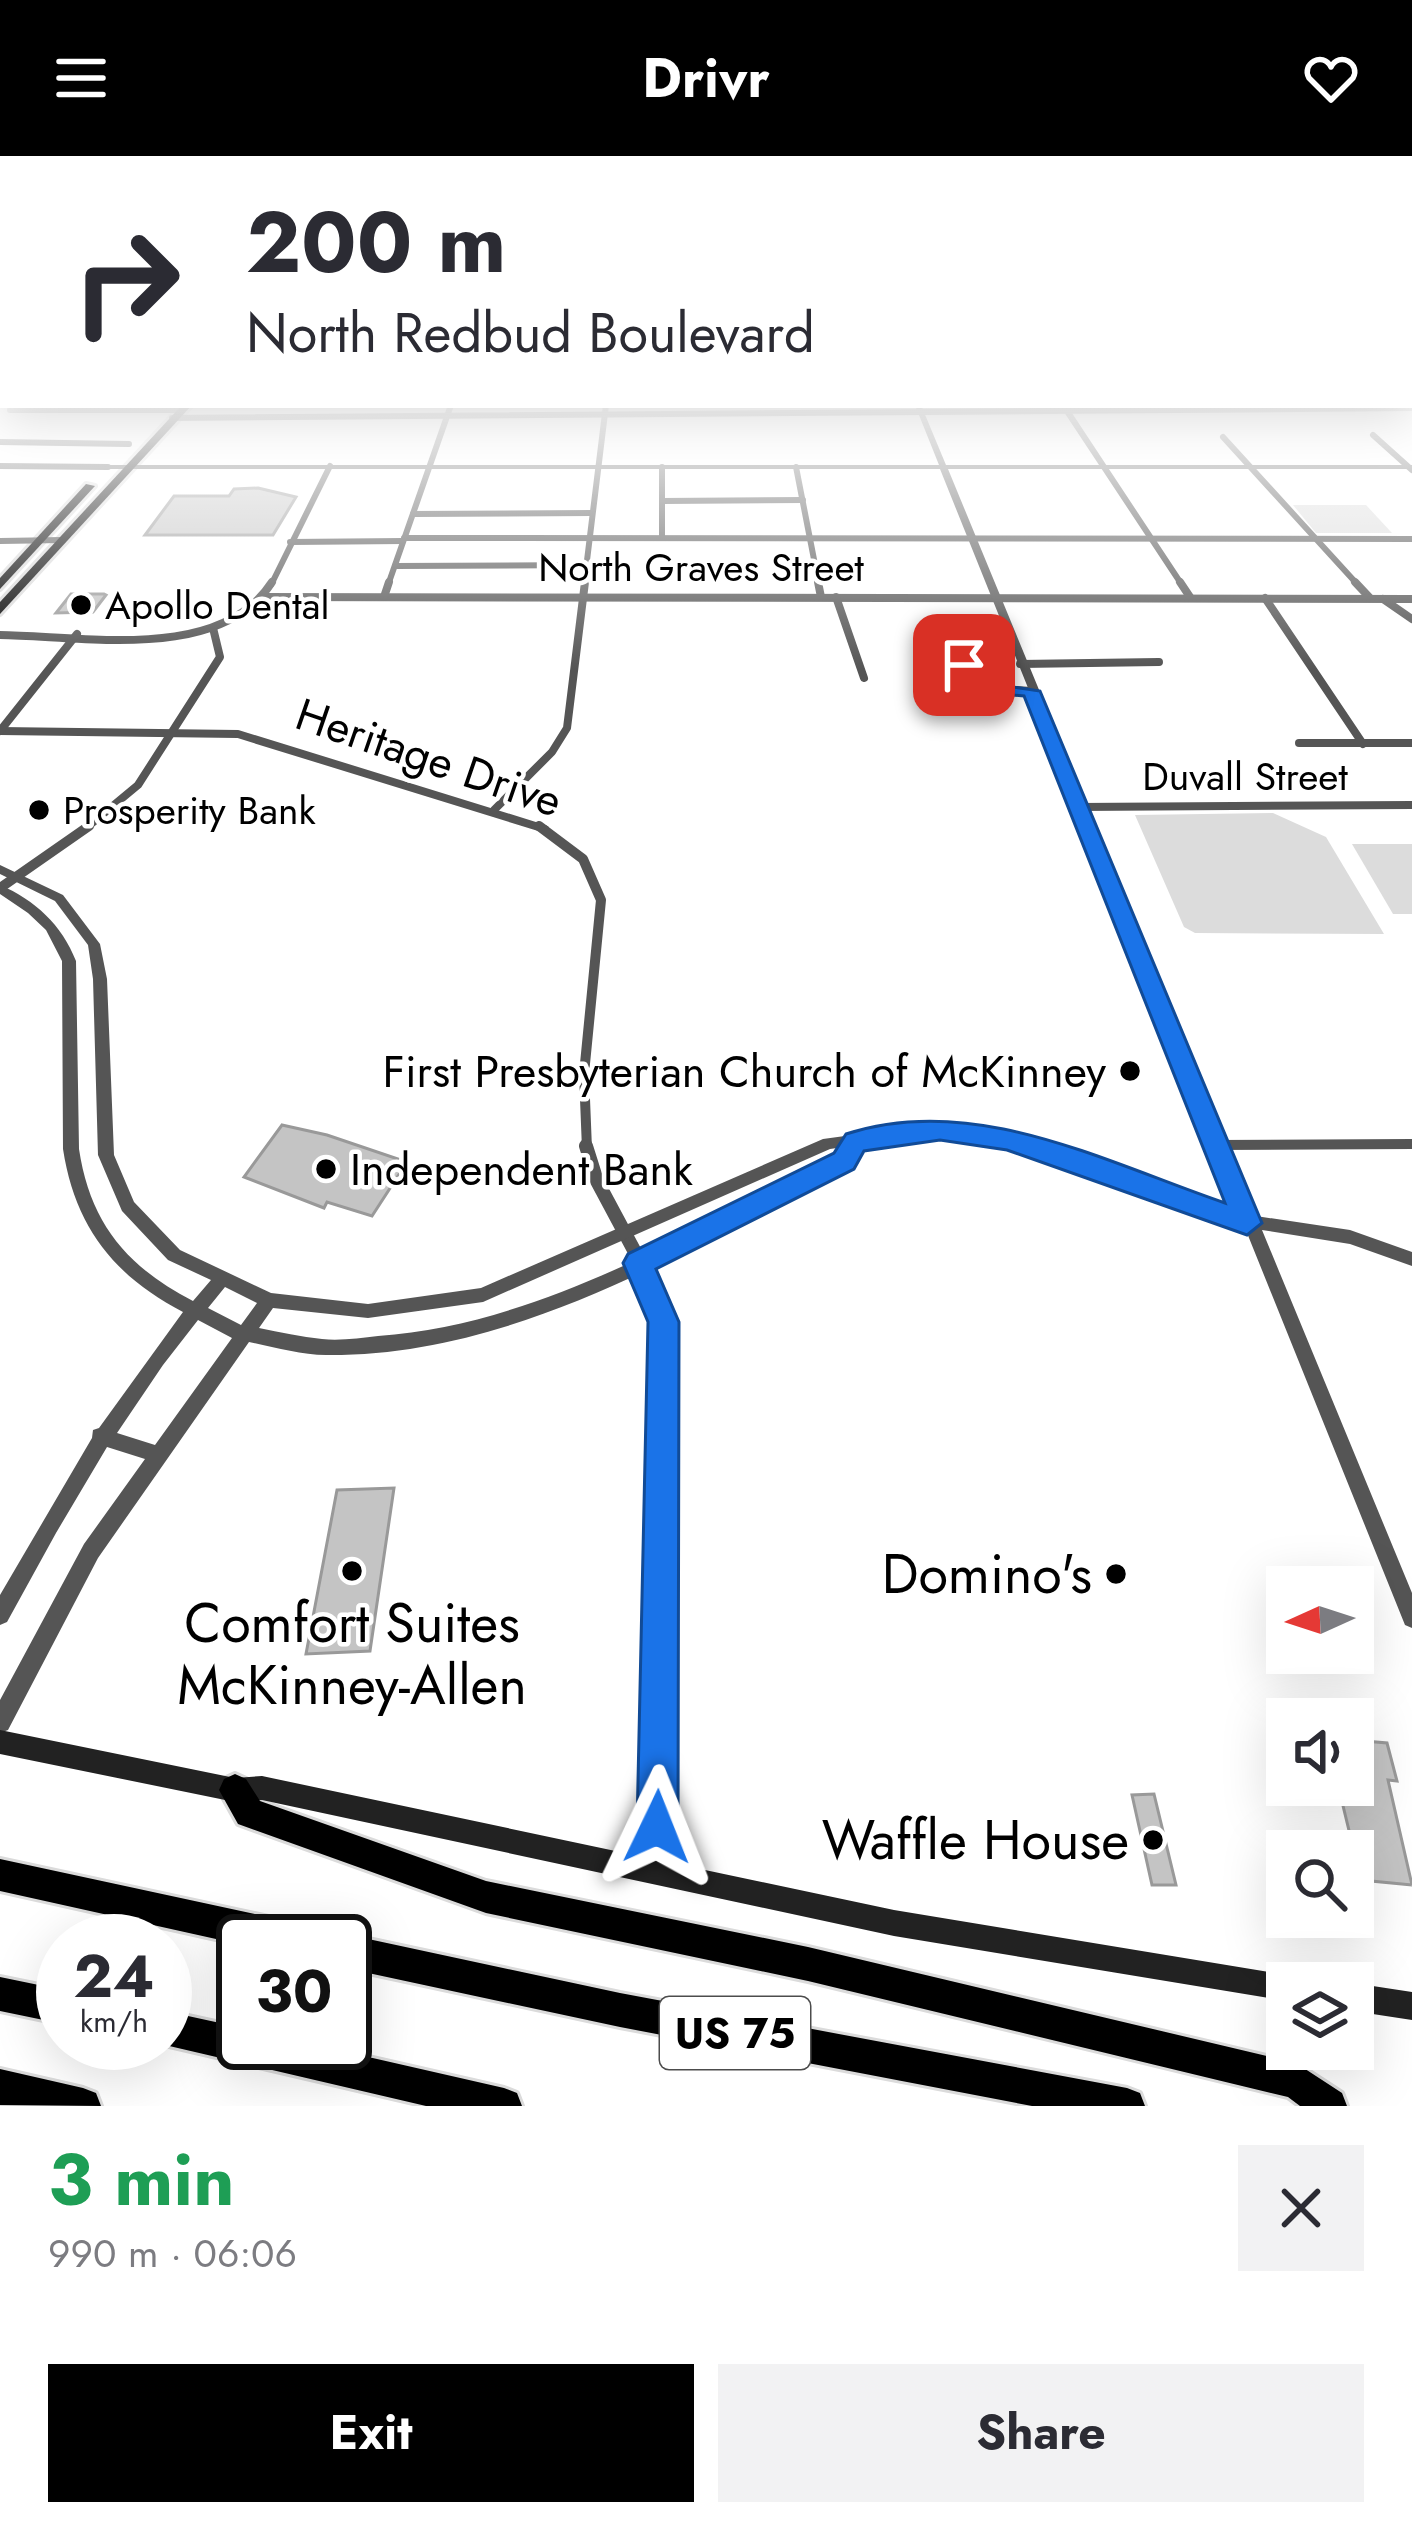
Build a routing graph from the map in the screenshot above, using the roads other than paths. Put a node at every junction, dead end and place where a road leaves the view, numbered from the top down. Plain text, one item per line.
1 (90, 487) edge
2 (108, 487) edge
3 (319, 487) edge
4 (422, 487) edge
5 (595, 487) edge
6 (662, 487) edge
7 (800, 487) edge
8 (950, 487) edge
9 (1117, 487) edge
10 (1267, 487) edge
11 (803, 500) junction
12 (662, 501) junction
13 (592, 513) junction
14 (413, 514) junction
15 (969, 536) junction
16 (810, 537) junction
17 (592, 538) junction
18 (662, 538) junction
19 (1151, 538) junction
20 (62, 539) junction
21 (1315, 539) junction
22 (1412, 539) edge
23 (41, 540) junction
24 (404, 540) junction
25 (0, 541) edge
26 (290, 542) junction
27 (590, 565) junction
28 (395, 566) junction
29 (0, 585) edge
30 (384, 597) junction
31 (586, 597) junction
32 (821, 597) junction
33 (836, 597) junction
34 (993, 597) junction
35 (1190, 597) junction
36 (261, 598) junction
37 (1265, 598) junction
38 (1370, 598) junction
39 (1382, 598) junction
40 (1412, 599) edge
41 (0, 610) edge
42 (1412, 619) edge
43 (213, 628) junction
44 (77, 634) junction
45 (0, 635) edge
46 (1013, 649) junction
47 (1160, 662) dead end
48 (1020, 664) junction
49 (864, 678) dead end
50 (1031, 691) junction
51 (0, 731) edge
52 (176, 731) junction
53 (1299, 743) dead end
54 (1363, 743) junction
55 (1412, 743) edge
56 (1412, 805) edge
57 (1078, 807) junction
58 (494, 810) junction
59 (0, 869) edge
60 (19, 875) junction
61 (0, 889) edge
62 (855, 1142) junction
63 (1412, 1144) edge
64 (1215, 1145) junction
65 (1247, 1223) junction
66 (622, 1237) junction
67 (1412, 1258) edge
68 (638, 1263) junction
69 (220, 1281) junction
70 (269, 1300) junction
71 (192, 1313) junction
72 (245, 1335) junction
73 (100, 1436) junction
74 (156, 1454) junction
75 (0, 1615) edge
76 (1412, 1618) edge
77 (0, 1722) edge
78 (0, 1742) edge
79 (235, 1790) junction
80 (656, 1871) junction
81 (0, 1875) edge
82 (216, 1922) edge
83 (372, 1957) edge
84 (1266, 1985) edge
85 (0, 1994) edge
86 (1374, 2000) edge
87 (36, 2001) edge
88 (1412, 2006) edge
89 (192, 2035) edge
90 (0, 2087) edge
91 (83, 2106) edge
92 (504, 2106) edge
93 (1127, 2106) edge
94 (1329, 2106) edge

1 - 23 highway
2 - 20 highway
3 - 26 street
4 - 14 street
5 - 13 street
6 - 12 street
7 - 11 street
8 - 15 street
9 - 19 street
10 - 21 street
11 - 12 street
11 - 16 street
12 - 18 street
13 - 14 street
13 - 17 street
14 - 24 street
15 - 16 street
15 - 19 street
15 - 34 street
16 - 18 street
16 - 32 street
17 - 18 street
17 - 24 street
17 - 27 street
19 - 21 street
19 - 35 street
20 - 23 street
20 - 41 highway
21 - 22 street
21 - 38 street
23 - 25 street
23 - 29 highway
24 - 26 street
24 - 28 street
26 - 36 street
27 - 28 street
27 - 31 street
28 - 30 street
30 - 31 street, North Graves Street
30 - 36 street, North Graves Street
31 - 32 street, North Graves Street
31 - 58 street
32 - 33 street, North Graves Street
33 - 34 street, North Graves Street
33 - 49 street
34 - 35 street, North Graves Street
34 - 46 street
35 - 37 street, North Graves Street
36 - 43 street
37 - 38 street, North Graves Street
37 - 54 street
38 - 39 street, North Graves Street
39 - 40 street, North Graves Street
39 - 42 street
43 - 44 street
43 - 52 street
44 - 45 street
44 - 51 street
46 - 48 street
46 - 50 street
47 - 48 street
48 - 50 street
50 - 57 street
51 - 52 street, Heritage Drive
52 - 58 street, Heritage Drive
52 - 60 street
53 - 54 street
54 - 55 street
56 - 57 street, Duvall Street
57 - 64 street
58 - 66 street, Heritage Drive
59 - 60 street
60 - 61 street
60 - 69 street
61 - 71 street
62 - 65 street
62 - 66 street
62 - 68 street
63 - 64 street
64 - 65 street
65 - 67 street
65 - 76 street
66 - 68 street, Heritage Drive
66 - 70 street
68 - 72 street
68 - 80 street, Heritage Drive
69 - 70 street
69 - 71 street
70 - 72 street
71 - 72 street
71 - 73 street
72 - 74 street
73 - 74 street
73 - 75 street
74 - 77 street
78 - 79 main road
79 - 80 main road
79 - 94 highway
80 - 84 main road
81 - 82 highway
83 - 93 highway, US 75
85 - 87 highway
86 - 88 main road
89 - 92 highway
90 - 91 highway

